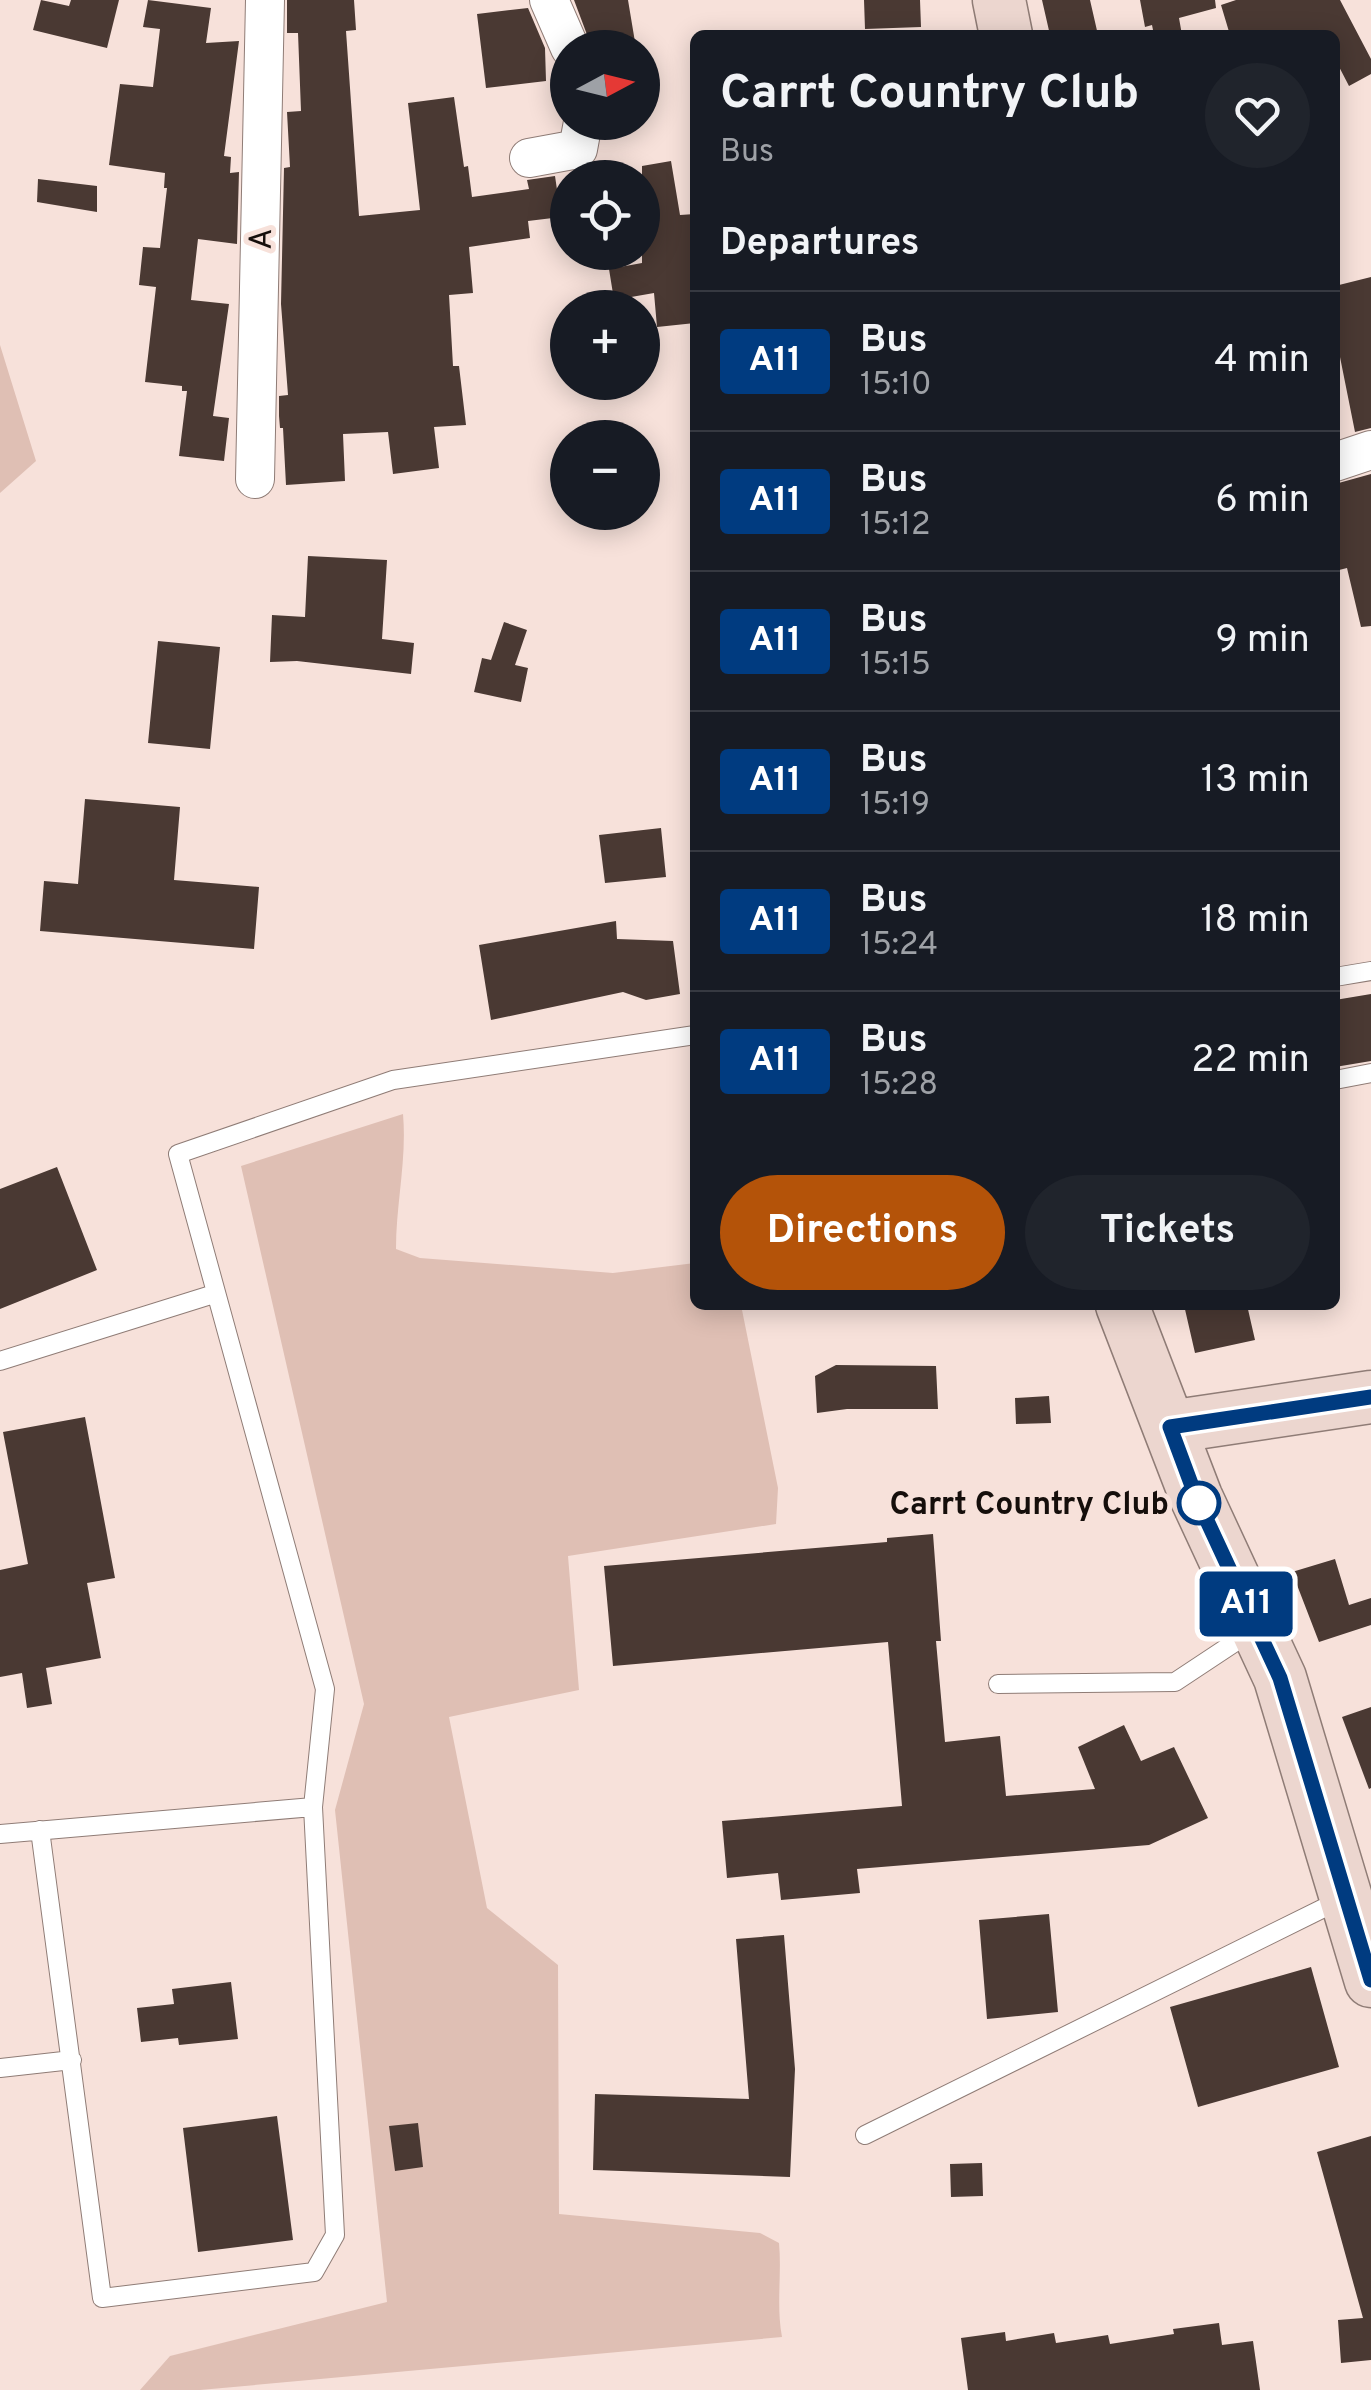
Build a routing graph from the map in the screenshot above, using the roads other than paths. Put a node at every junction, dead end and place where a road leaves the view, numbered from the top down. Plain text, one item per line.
1 (265, 0) edge
2 (549, 0) edge
3 (998, 0) edge
4 (562, 30) edge
5 (1005, 30) edge
6 (580, 140) edge
7 (529, 158) dead end
8 (1371, 450) edge
9 (1340, 460) edge
10 (255, 478) dead end
11 (1371, 971) edge
12 (1340, 976) edge
13 (690, 1035) edge
14 (1371, 1073) edge
15 (1340, 1079) edge
16 (214, 1294) junction
17 (1124, 1310) edge
18 (0, 1361) edge
19 (1371, 1397) edge
20 (1170, 1427) junction
21 (1257, 1628) junction
22 (998, 1684) dead end
23 (313, 1807) junction
24 (40, 1830) junction
25 (0, 1834) edge
26 (1345, 1897) junction
27 (1371, 1980) edge
28 (72, 2060) junction
29 (0, 2068) edge
30 (865, 2135) dead end

1 - 10 street, A
2 - 4 street
3 - 5 street
6 - 7 street
8 - 9 street
11 - 12 lane
13 - 16 lane
14 - 15 lane
16 - 18 lane
16 - 23 lane
17 - 20 street
19 - 20 street
20 - 21 street
21 - 22 lane
21 - 26 street
23 - 24 lane
23 - 28 lane
24 - 25 lane
24 - 28 lane
26 - 27 street
26 - 30 lane
28 - 29 lane

